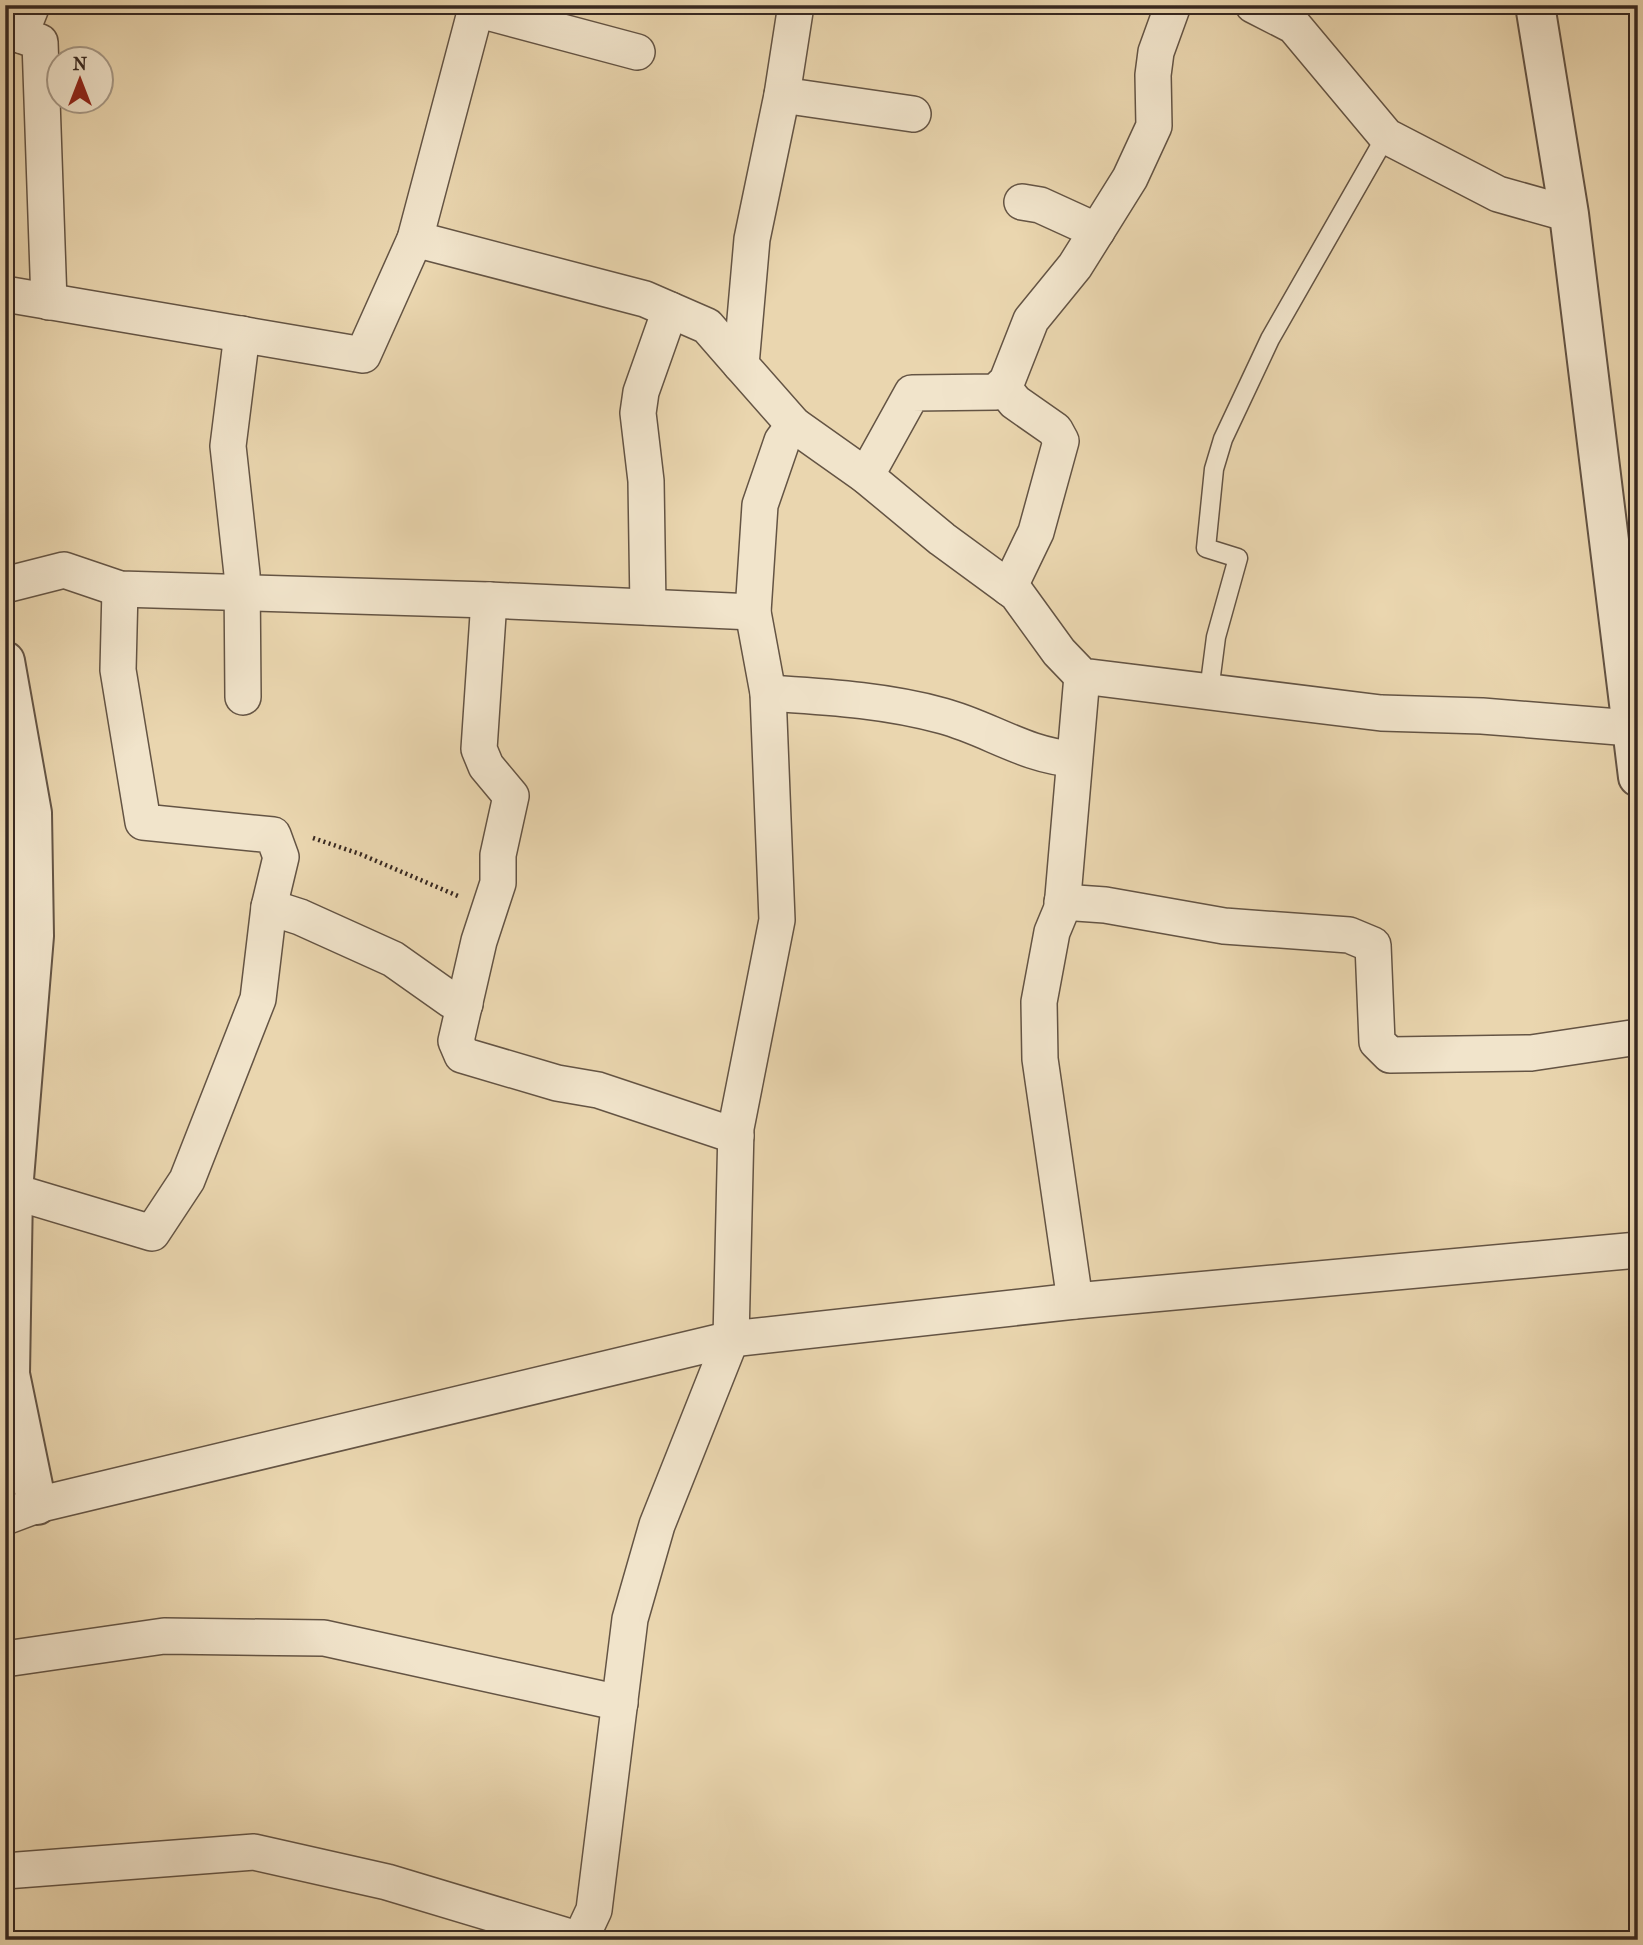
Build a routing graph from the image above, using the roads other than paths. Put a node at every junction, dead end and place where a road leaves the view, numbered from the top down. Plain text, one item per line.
1 (796, 5) edge
2 (1173, 5) edge
3 (1253, 5) edge
4 (1535, 5) edge
5 (477, 7) edge
6 (19, 24) edge
7 (637, 52) dead end
8 (782, 95) junction
9 (913, 114) dead end
10 (1386, 136) junction
11 (1022, 202) dead end
12 (1570, 214) junction
13 (1097, 231) junction
14 (415, 239) junction
15 (5, 294) edge
16 (49, 302) junction
17 (670, 310) junction
18 (242, 334) junction
19 (741, 365) junction
20 (1002, 386) junction
21 (794, 425) junction
22 (866, 476) junction
23 (5, 585) edge
24 (1009, 588) junction
25 (120, 589) junction
26 (242, 592) junction
27 (489, 600) junction
28 (648, 607) junction
29 (752, 612) junction
30 (5, 661) edge
31 (1082, 676) junction
32 (1209, 691) junction
33 (768, 693) junction
34 (243, 697) dead end
35 (1631, 728) junction
36 (1074, 759) junction
37 (1638, 777) edge
38 (1062, 902) junction
39 (269, 907) junction
40 (20, 933) edge
41 (464, 1004) junction
42 (1638, 1037) edge
43 (736, 1136) junction
44 (9, 1190) edge
45 (1638, 1250) edge
46 (1075, 1301) junction
47 (731, 1339) junction
48 (8, 1375) edge
49 (21, 1511) edge
50 (5, 1660) edge
51 (620, 1703) junction
52 (5, 1871) edge
53 (580, 1940) edge

1 - 8 street
2 - 13 street
3 - 10 street
4 - 12 street
5 - 7 street
5 - 14 street
6 - 16 street
8 - 9 street
8 - 19 street
10 - 12 street
10 - 32 lane
11 - 13 street
12 - 35 street
13 - 20 street
14 - 17 street
14 - 18 street
15 - 16 street
16 - 18 street
17 - 19 street
17 - 28 street
18 - 26 street
19 - 21 street
20 - 22 street
20 - 24 street
21 - 22 street
21 - 29 street
22 - 24 street
23 - 25 street
24 - 31 street
25 - 26 street
25 - 39 street
26 - 27 street
26 - 34 street
27 - 28 street
27 - 41 street
28 - 29 street
29 - 33 street
30 - 40 street
31 - 32 street
31 - 36 street
32 - 35 street
33 - 36 street
33 - 43 street
35 - 37 street
36 - 38 street
38 - 42 street
38 - 46 street
39 - 41 street
39 - 44 street
40 - 44 street
41 - 43 street
43 - 47 street
44 - 48 street
45 - 46 street
46 - 47 street
47 - 49 street
47 - 51 street
48 - 49 street
50 - 51 street
51 - 53 street
52 - 53 street

